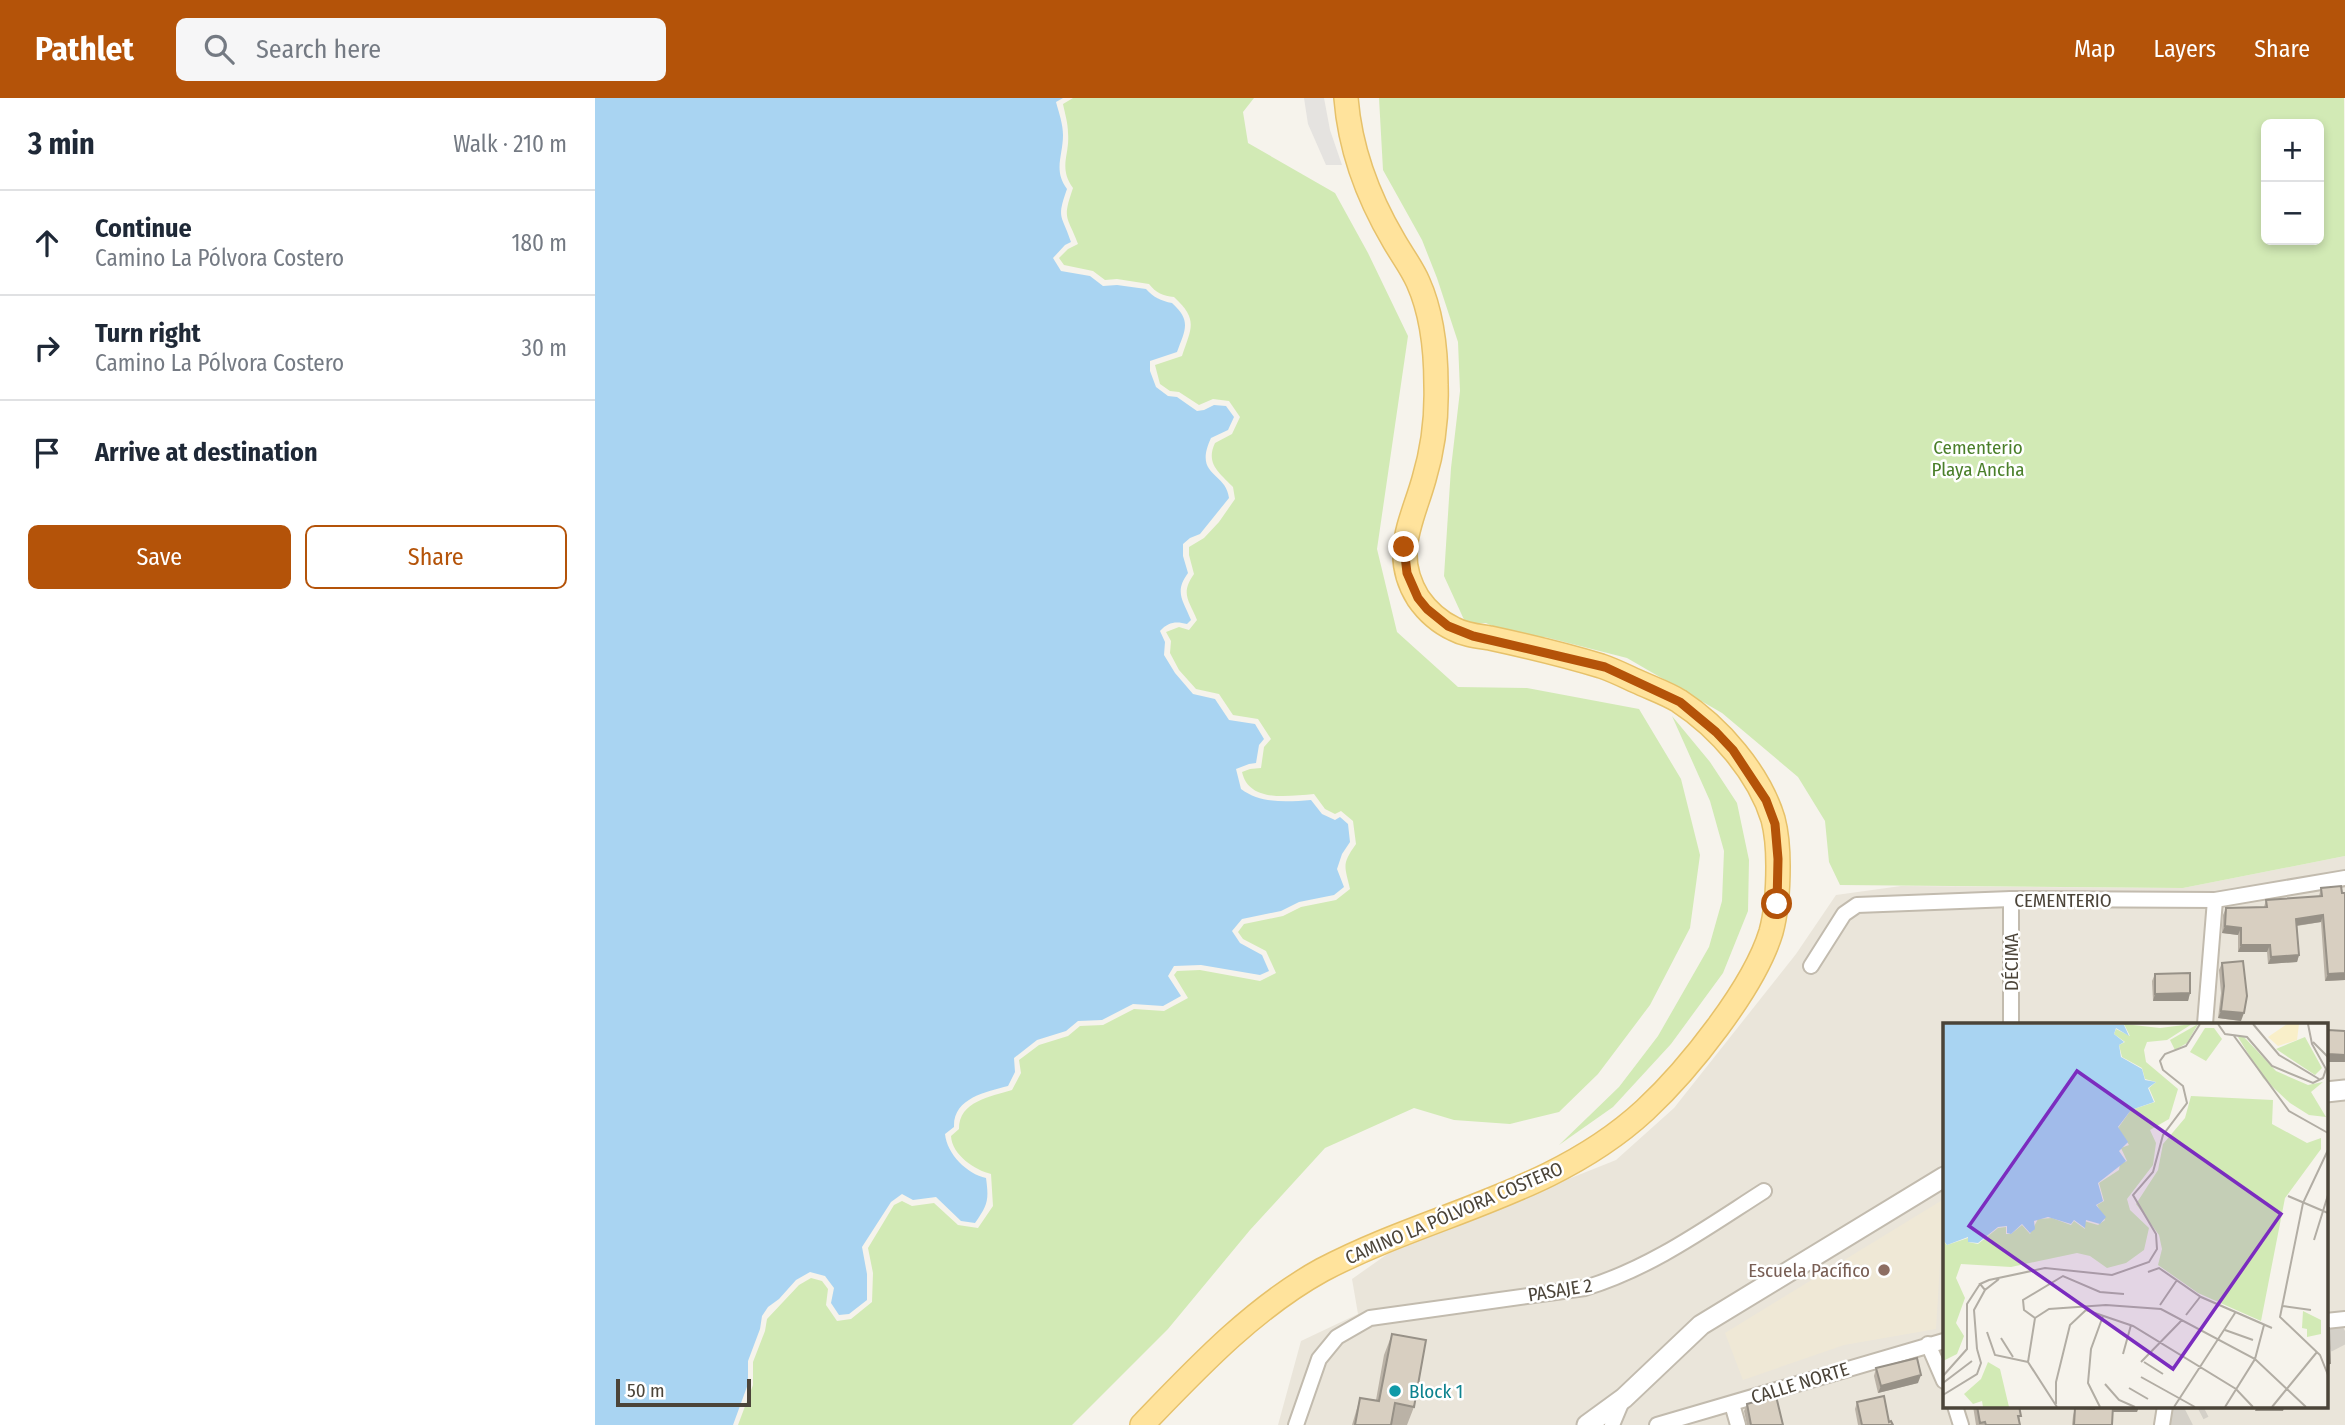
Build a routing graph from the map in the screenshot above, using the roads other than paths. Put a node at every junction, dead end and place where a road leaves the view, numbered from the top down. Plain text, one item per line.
1 (1346, 98) edge
2 (2345, 878) edge
3 (2011, 899) junction
4 (2215, 900) junction
5 (1811, 966) dead end
6 (2011, 1023) edge
7 (2205, 1023) edge
8 (2345, 1090) edge
9 (2327, 1092) edge
10 (1943, 1178) edge
11 (1764, 1191) dead end
12 (2345, 1320) edge
13 (2327, 1321) edge
14 (1943, 1341) edge
15 (1928, 1344) junction
16 (1943, 1379) edge
17 (1624, 1398) junction
18 (1732, 1404) junction
19 (1956, 1408) edge
20 (1142, 1425) edge
21 (1296, 1425) edge
22 (1587, 1425) edge
23 (1612, 1425) edge
24 (1657, 1425) edge
25 (1738, 1425) edge
26 (1961, 1425) edge

1 - 20 main road, CAMINO LA PÓLVORA COSTERO
2 - 4 street, CEMENTERIO
3 - 4 street, CEMENTERIO
3 - 5 street, CEMENTERIO
3 - 6 street, DÉCIMA
4 - 7 street
8 - 9 street
10 - 17 street
11 - 21 street, PASAJE 2
12 - 13 street
14 - 15 street, CALLE NORTE
15 - 16 street
15 - 18 street, CALLE NORTE
17 - 22 street
17 - 23 street
18 - 24 street, CALLE NORTE
18 - 25 street
19 - 26 street

